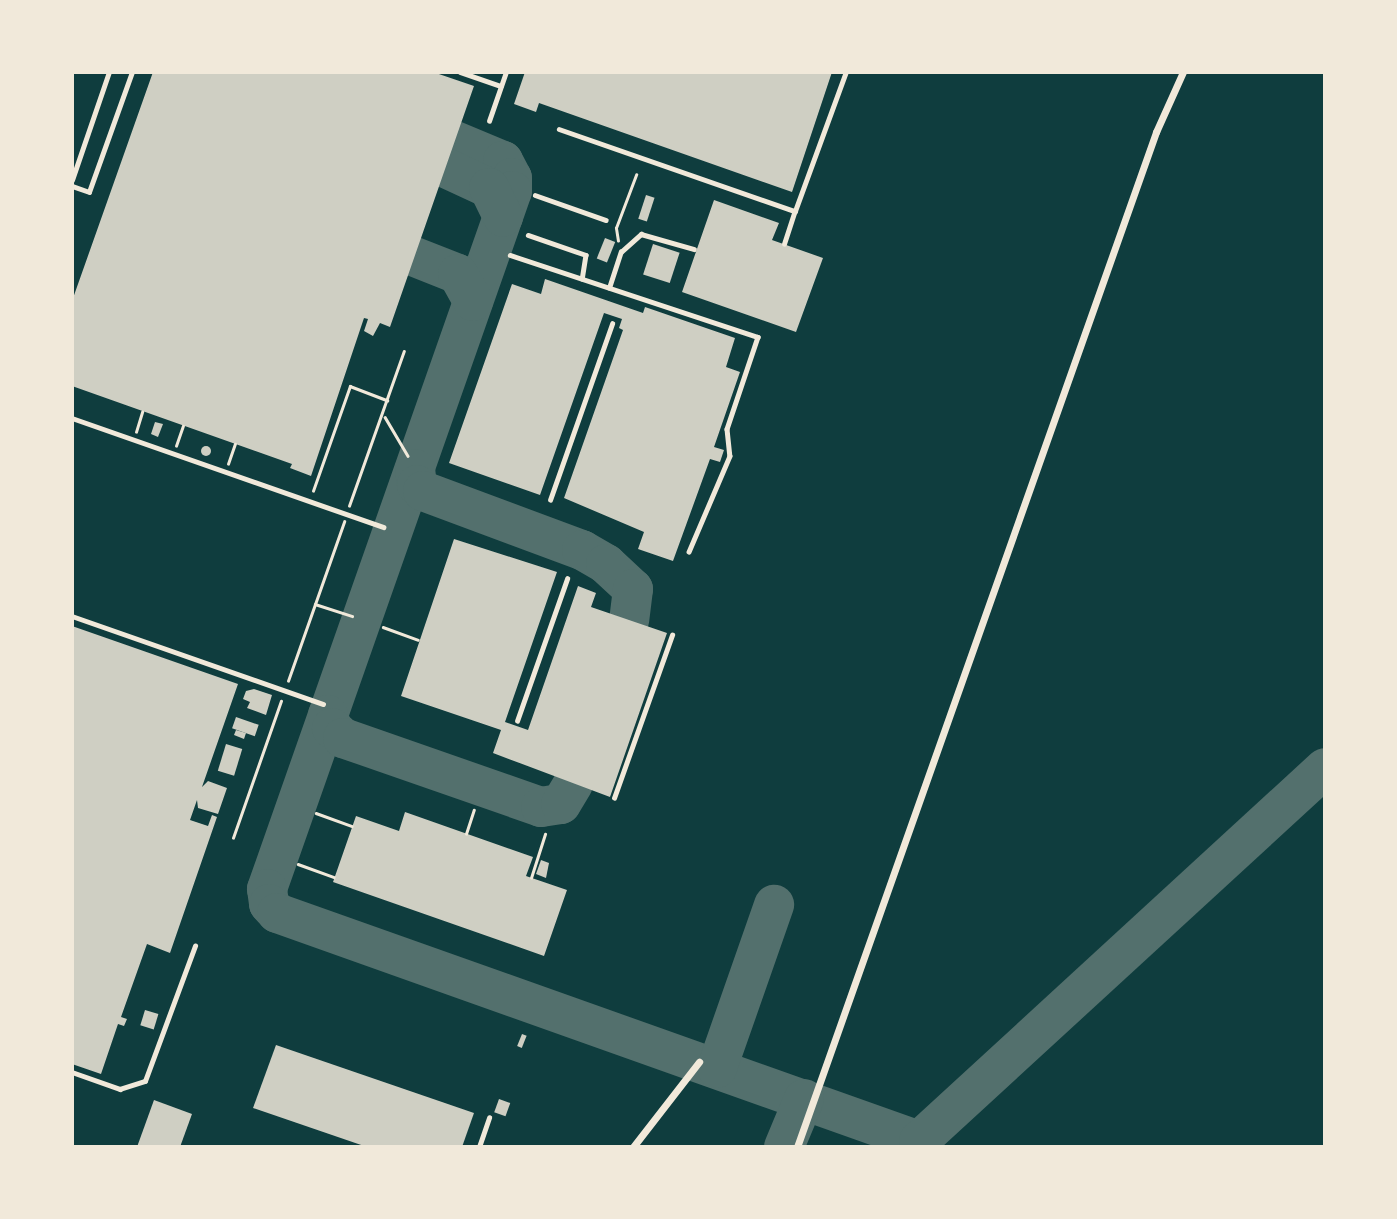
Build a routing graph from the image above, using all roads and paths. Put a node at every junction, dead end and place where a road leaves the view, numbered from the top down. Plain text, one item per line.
1 (110, 72) edge
2 (132, 72) edge
3 (460, 72) edge
4 (506, 72) edge
5 (846, 72) edge
6 (1183, 72) edge
7 (501, 86) junction
8 (489, 121) dead end
9 (559, 129) dead end
10 (636, 175) dead end
11 (72, 183) edge
12 (535, 195) dead end
13 (795, 211) junction
14 (606, 220) dead end
15 (528, 235) dead end
16 (618, 243) dead end
17 (784, 244) dead end
18 (694, 249) dead end
19 (510, 255) dead end
20 (582, 279) junction
21 (609, 288) junction
22 (612, 324) dead end
23 (404, 351) dead end
24 (387, 400) junction
25 (142, 411) dead end
26 (385, 417) dead end
27 (72, 418) edge
28 (183, 426) dead end
29 (133, 439) junction
30 (235, 444) dead end
31 (174, 453) junction
32 (408, 456) dead end
33 (226, 472) junction
34 (550, 500) dead end
35 (310, 501) junction
36 (347, 514) junction
37 (383, 527) dead end
38 (689, 552) dead end
39 (566, 579) dead end
40 (315, 604) junction
41 (72, 616) edge
42 (352, 616) dead end
43 (383, 627) dead end
44 (672, 635) dead end
45 (418, 640) dead end
46 (285, 691) junction
47 (323, 704) dead end
48 (517, 721) dead end
49 (614, 798) dead end
50 (474, 810) dead end
51 (316, 813) dead end
52 (352, 826) dead end
53 (466, 834) dead end
54 (545, 834) dead end
55 (233, 838) dead end
56 (298, 864) dead end
57 (334, 877) dead end
58 (531, 878) dead end
59 (195, 946) dead end
60 (699, 1062) dead end
61 (72, 1072) edge
62 (489, 1118) dead end
63 (479, 1147) edge
64 (633, 1147) edge
65 (797, 1147) edge

1 - 11 lane
2 - 11 lane
3 - 7 lane
4 - 7 lane
5 - 13 lane
6 - 65 street
7 - 8 lane
9 - 13 lane
10 - 16 path
12 - 14 lane
13 - 17 lane
15 - 20 lane
18 - 21 lane
19 - 20 lane
20 - 21 lane
21 - 38 lane
22 - 34 lane
23 - 24 path
24 - 35 path
24 - 36 path
25 - 29 path
26 - 32 path
27 - 29 lane
28 - 31 path
29 - 31 lane
30 - 33 path
31 - 33 lane
33 - 35 lane
35 - 36 lane
36 - 37 lane
36 - 40 path
39 - 48 lane
40 - 42 path
40 - 46 path
41 - 46 lane
43 - 45 path
44 - 49 lane
46 - 47 lane
46 - 55 path
50 - 53 path
51 - 52 path
54 - 58 path
56 - 57 path
59 - 61 lane
60 - 64 street
62 - 63 lane

